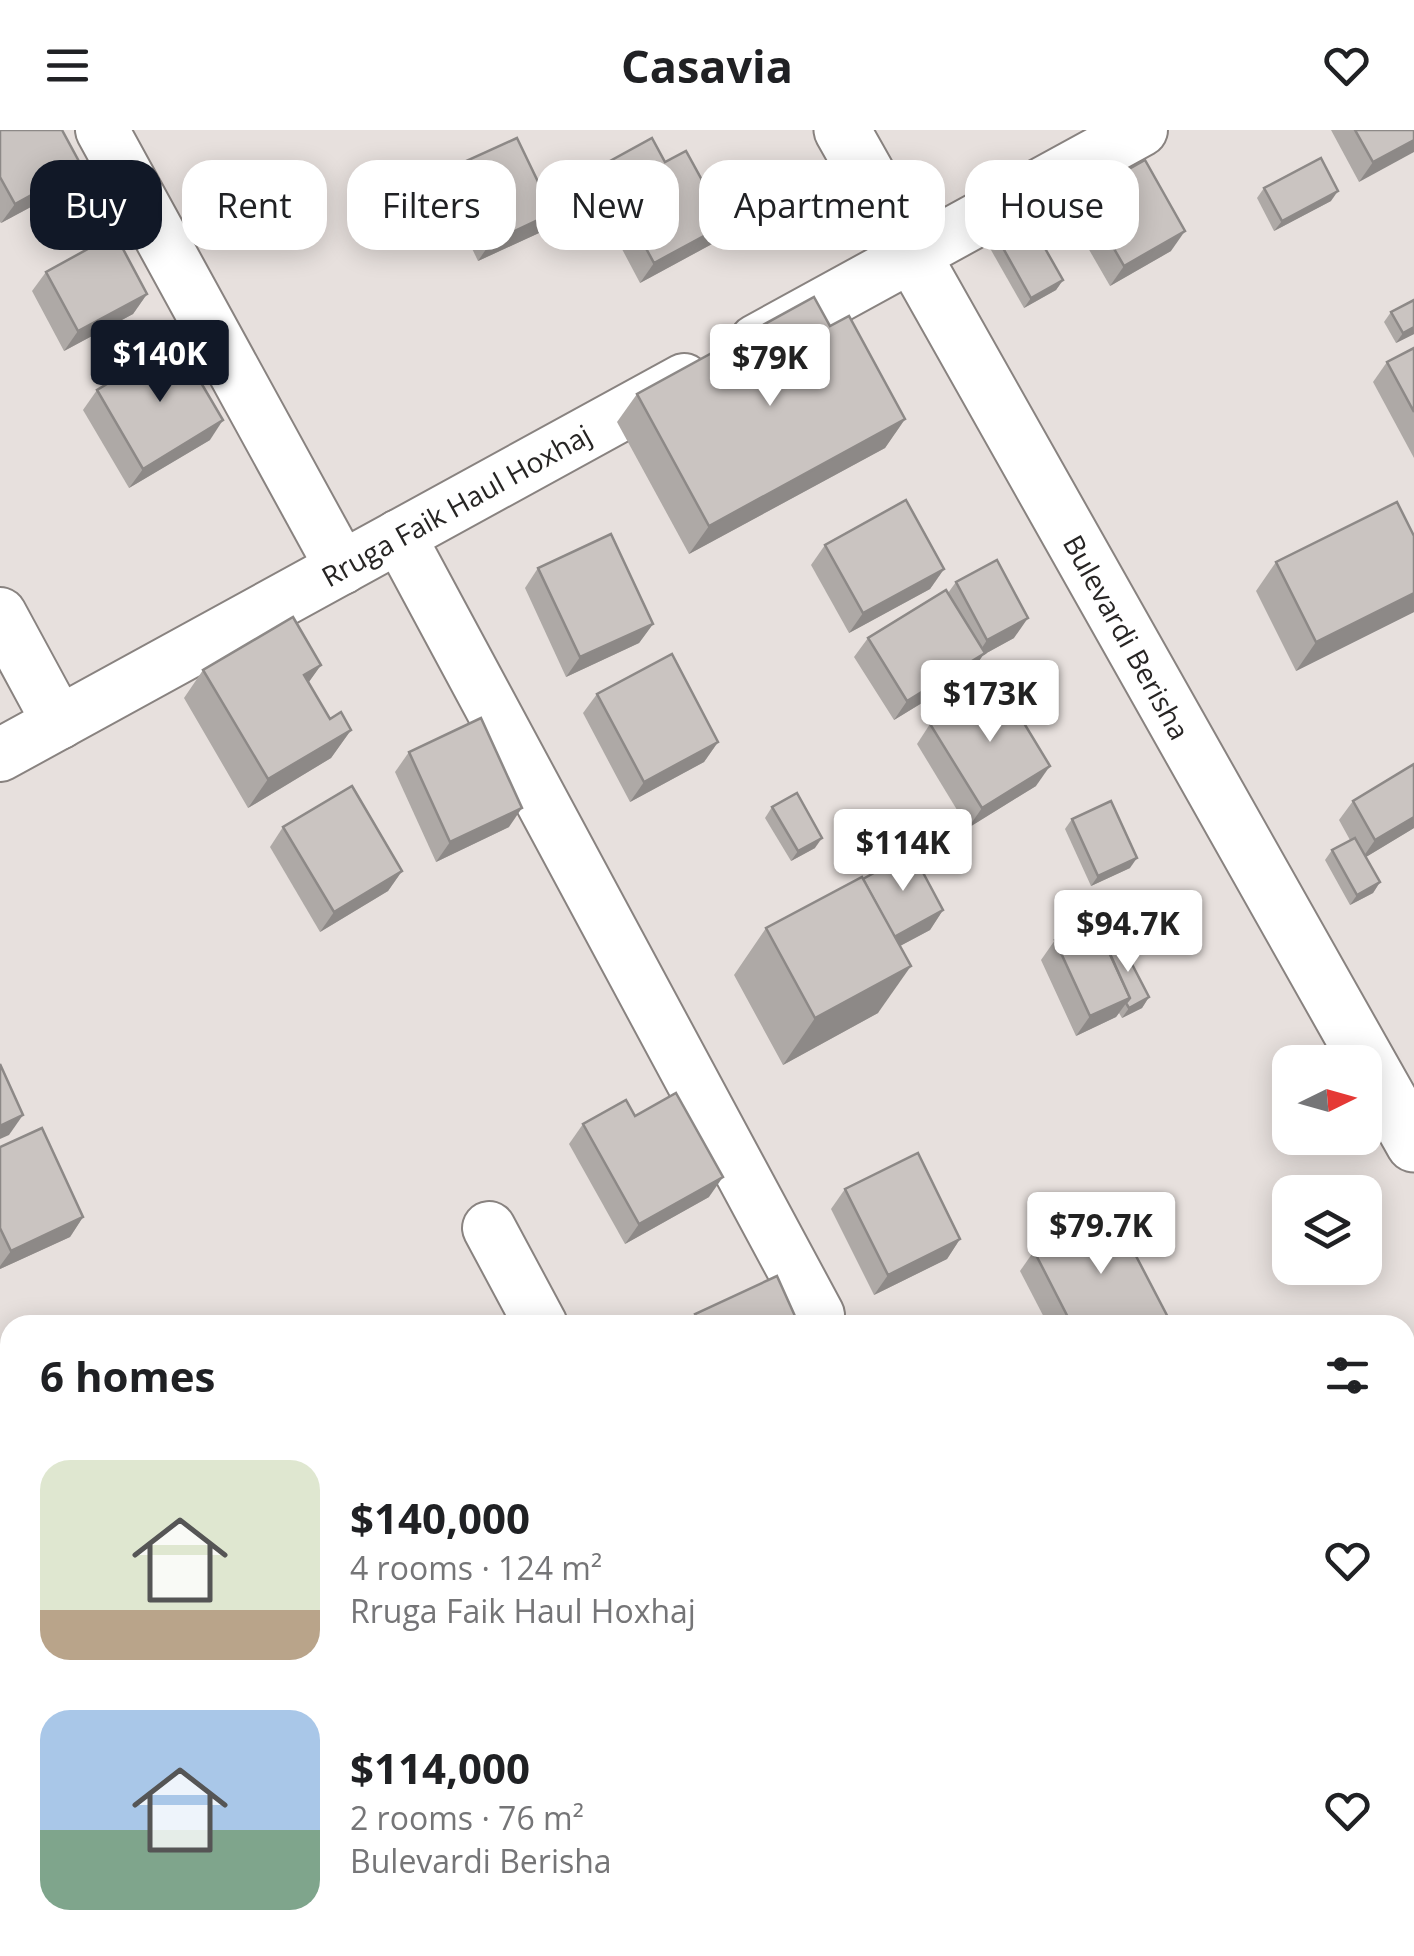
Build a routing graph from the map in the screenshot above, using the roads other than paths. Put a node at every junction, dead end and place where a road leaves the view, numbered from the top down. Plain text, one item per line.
1 (102, 130) edge
2 (842, 130) edge
3 (1141, 130) edge
4 (912, 256) junction
5 (399, 536) junction
6 (342, 568) junction
7 (0, 614) edge
8 (59, 722) junction
9 (0, 755) edge
10 (1414, 1144) edge
11 (489, 1228) dead end
12 (536, 1315) edge
13 (818, 1315) dead end

1 - 6 street
2 - 4 main road, Bulevardi Berisha
3 - 4 street, Rruga Faik Haul Hoxhaj
4 - 5 street, Rruga Faik Haul Hoxhaj
4 - 10 main road, Bulevardi Berisha
5 - 6 street, Rruga Faik Haul Hoxhaj
5 - 13 street
6 - 8 street, Rruga Faik Haul Hoxhaj
7 - 8 street
8 - 9 street, Rruga Faik Haul Hoxhaj
11 - 12 street

